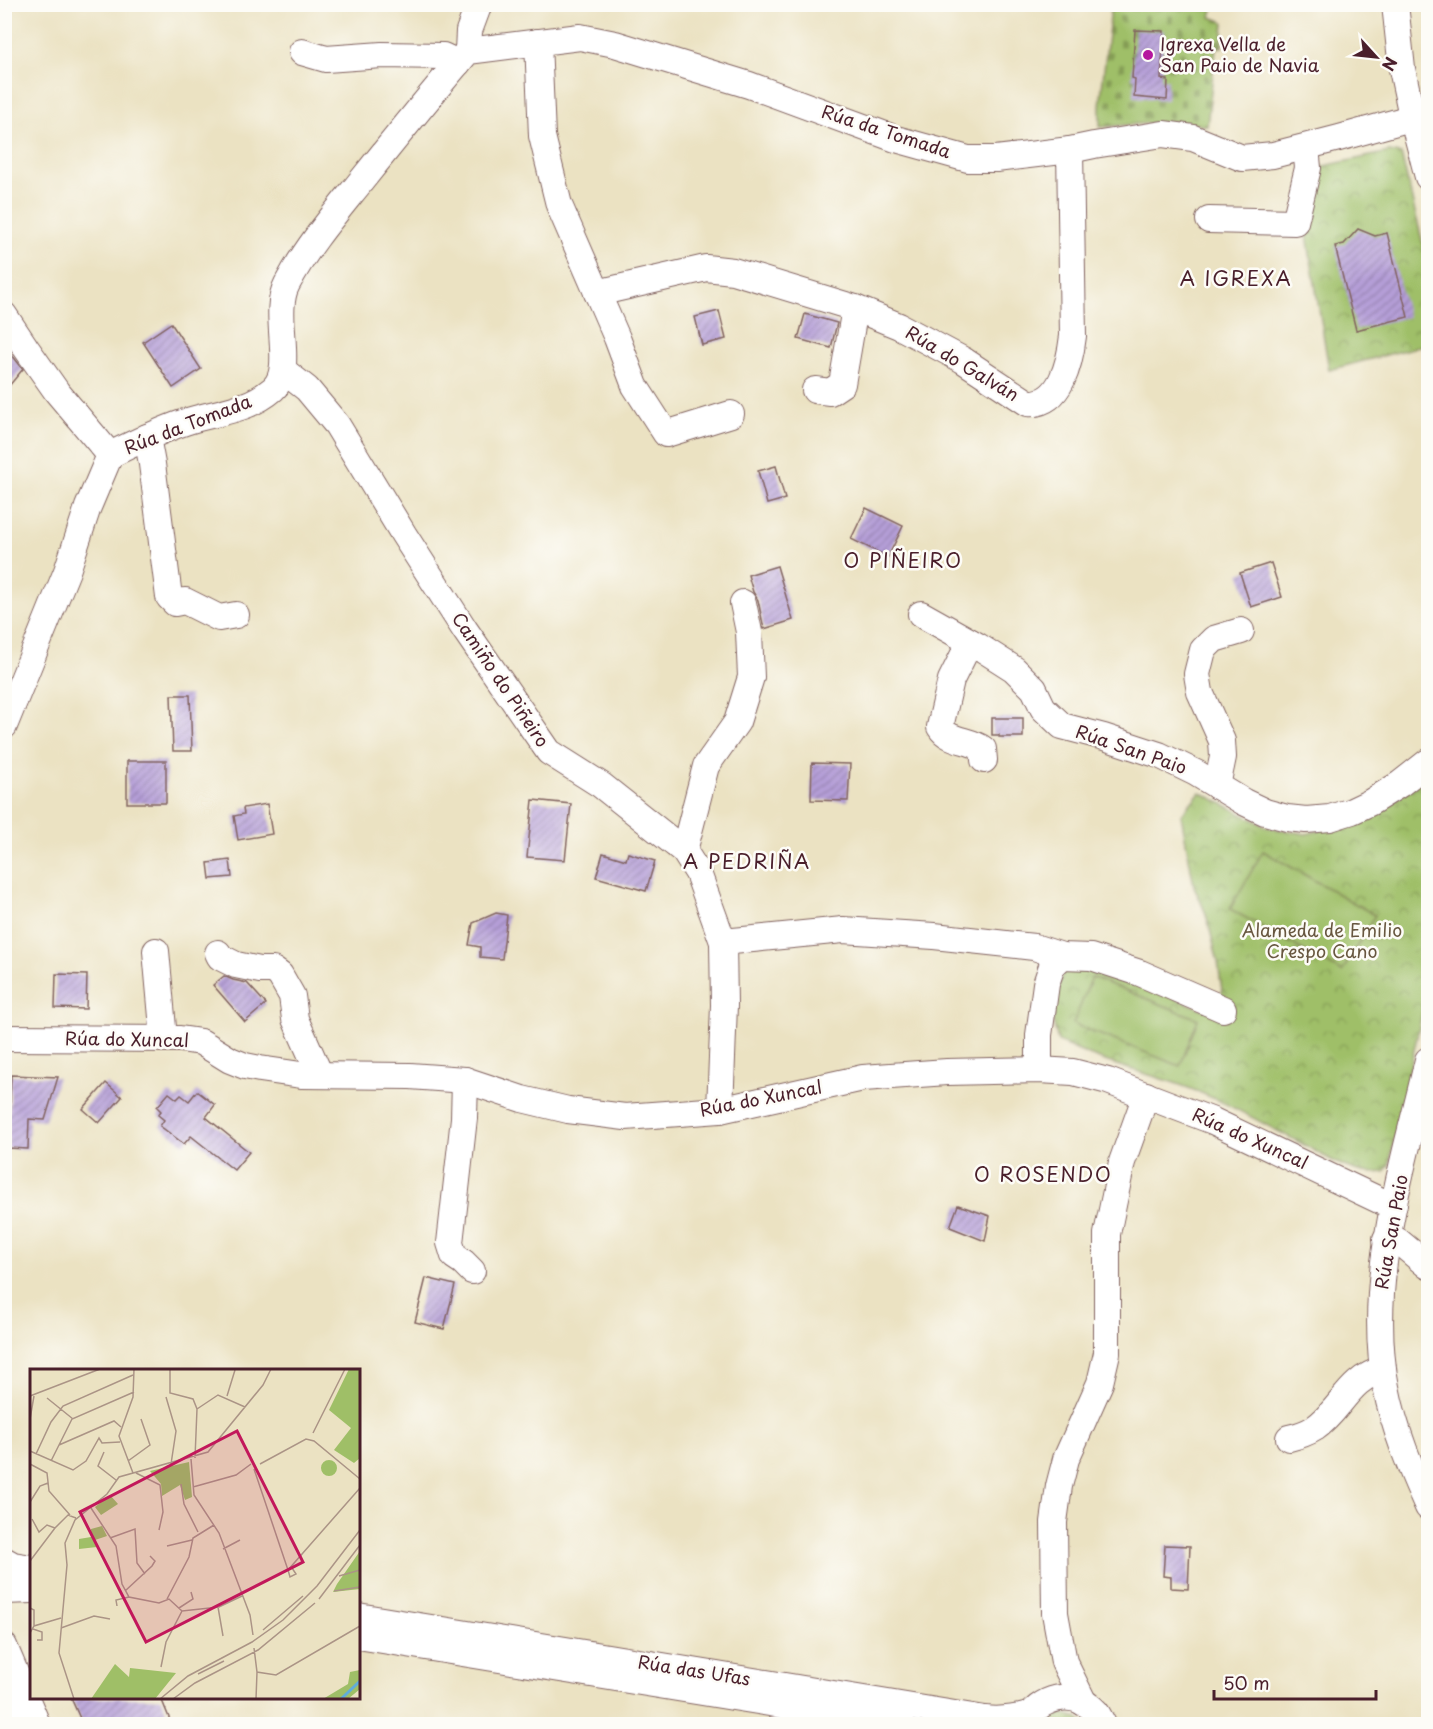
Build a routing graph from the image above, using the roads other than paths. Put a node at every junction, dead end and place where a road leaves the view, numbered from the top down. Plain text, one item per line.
1 (479, 4) edge
2 (1395, 4) edge
3 (538, 42) junction
4 (302, 52) dead end
5 (463, 57) junction
6 (1412, 116) junction
7 (1306, 147) junction
8 (1070, 150) junction
9 (1427, 164) edge
10 (1209, 220) dead end
11 (597, 293) junction
12 (855, 308) junction
13 (4, 315) edge
14 (284, 371) junction
15 (815, 390) dead end
16 (731, 414) dead end
17 (147, 437) junction
18 (110, 455) junction
19 (743, 603) dead end
20 (921, 614) dead end
21 (236, 615) dead end
22 (1242, 631) dead end
23 (970, 642) junction
24 (4, 726) edge
25 (984, 760) dead end
26 (1428, 762) edge
27 (1217, 786) junction
28 (684, 851) junction
29 (723, 942) junction
30 (156, 951) dead end
31 (218, 954) dead end
32 (1062, 956) junction
33 (1223, 1009) dead end
34 (4, 1038) edge
35 (164, 1039) junction
36 (1428, 1060) edge
37 (1039, 1070) junction
38 (320, 1075) junction
39 (465, 1080) junction
40 (1146, 1095) junction
41 (720, 1110) junction
42 (1394, 1203) junction
43 (1386, 1239) junction
44 (1428, 1266) edge
45 (472, 1271) dead end
46 (1383, 1370) junction
47 (1289, 1438) dead end
48 (1428, 1508) edge
49 (4, 1560) edge
50 (30, 1568) edge
51 (30, 1590) edge
52 (4, 1591) edge
53 (360, 1616) edge
54 (360, 1636) edge
55 (4, 1646) edge
56 (1064, 1662) junction
57 (1084, 1703) junction
58 (4, 1708) edge
59 (1033, 1714) edge
60 (12, 1725) edge
61 (37, 1725) edge
62 (899, 1725) edge
63 (1103, 1725) edge

1 - 5 street
2 - 6 street
3 - 5 street, Rúa da Tomada
3 - 8 street, Rúa da Tomada
3 - 11 street
4 - 5 street, Rúa da Tomada
5 - 14 street
6 - 7 street, Rúa da Tomada
6 - 9 street
7 - 8 street, Rúa da Tomada
7 - 10 street
8 - 12 street, Rúa do Galván
11 - 12 street, Rúa do Galván
11 - 16 street
12 - 15 street
13 - 18 street
14 - 17 street, Rúa da Tomada
14 - 28 street, Camiño do Piñeiro
17 - 18 street, Rúa da Tomada
17 - 21 street
18 - 24 street, Rúa da Tomada
19 - 28 street
20 - 23 street, Rúa San Paio
22 - 27 street
23 - 25 street
23 - 27 street, Rúa San Paio
26 - 27 street, Rúa San Paio
28 - 29 street, Camiño do Piñeiro
29 - 32 street
29 - 41 street, Camiño do Piñeiro
30 - 35 street
31 - 38 street
32 - 33 street
32 - 37 street
34 - 35 street, Rúa do Xuncal
35 - 38 street, Rúa do Xuncal
36 - 42 street, Rúa San Paio
37 - 40 street, Rúa do Xuncal
37 - 41 street, Rúa do Xuncal
38 - 39 street, Rúa do Xuncal
39 - 41 street, Rúa do Xuncal
39 - 45 street
40 - 42 street, Rúa do Xuncal
40 - 56 street
42 - 43 street, Rúa San Paio
43 - 44 street
43 - 46 street, Rúa San Paio
46 - 47 street
46 - 48 street, Rúa San Paio
49 - 50 street
51 - 52 street
53 - 59 street, Rúa das Ufas
54 - 62 street, Rúa das Ufas
55 - 61 street
56 - 57 street
56 - 59 street
57 - 59 street, Rúa das Ufas
57 - 63 street
58 - 60 street

